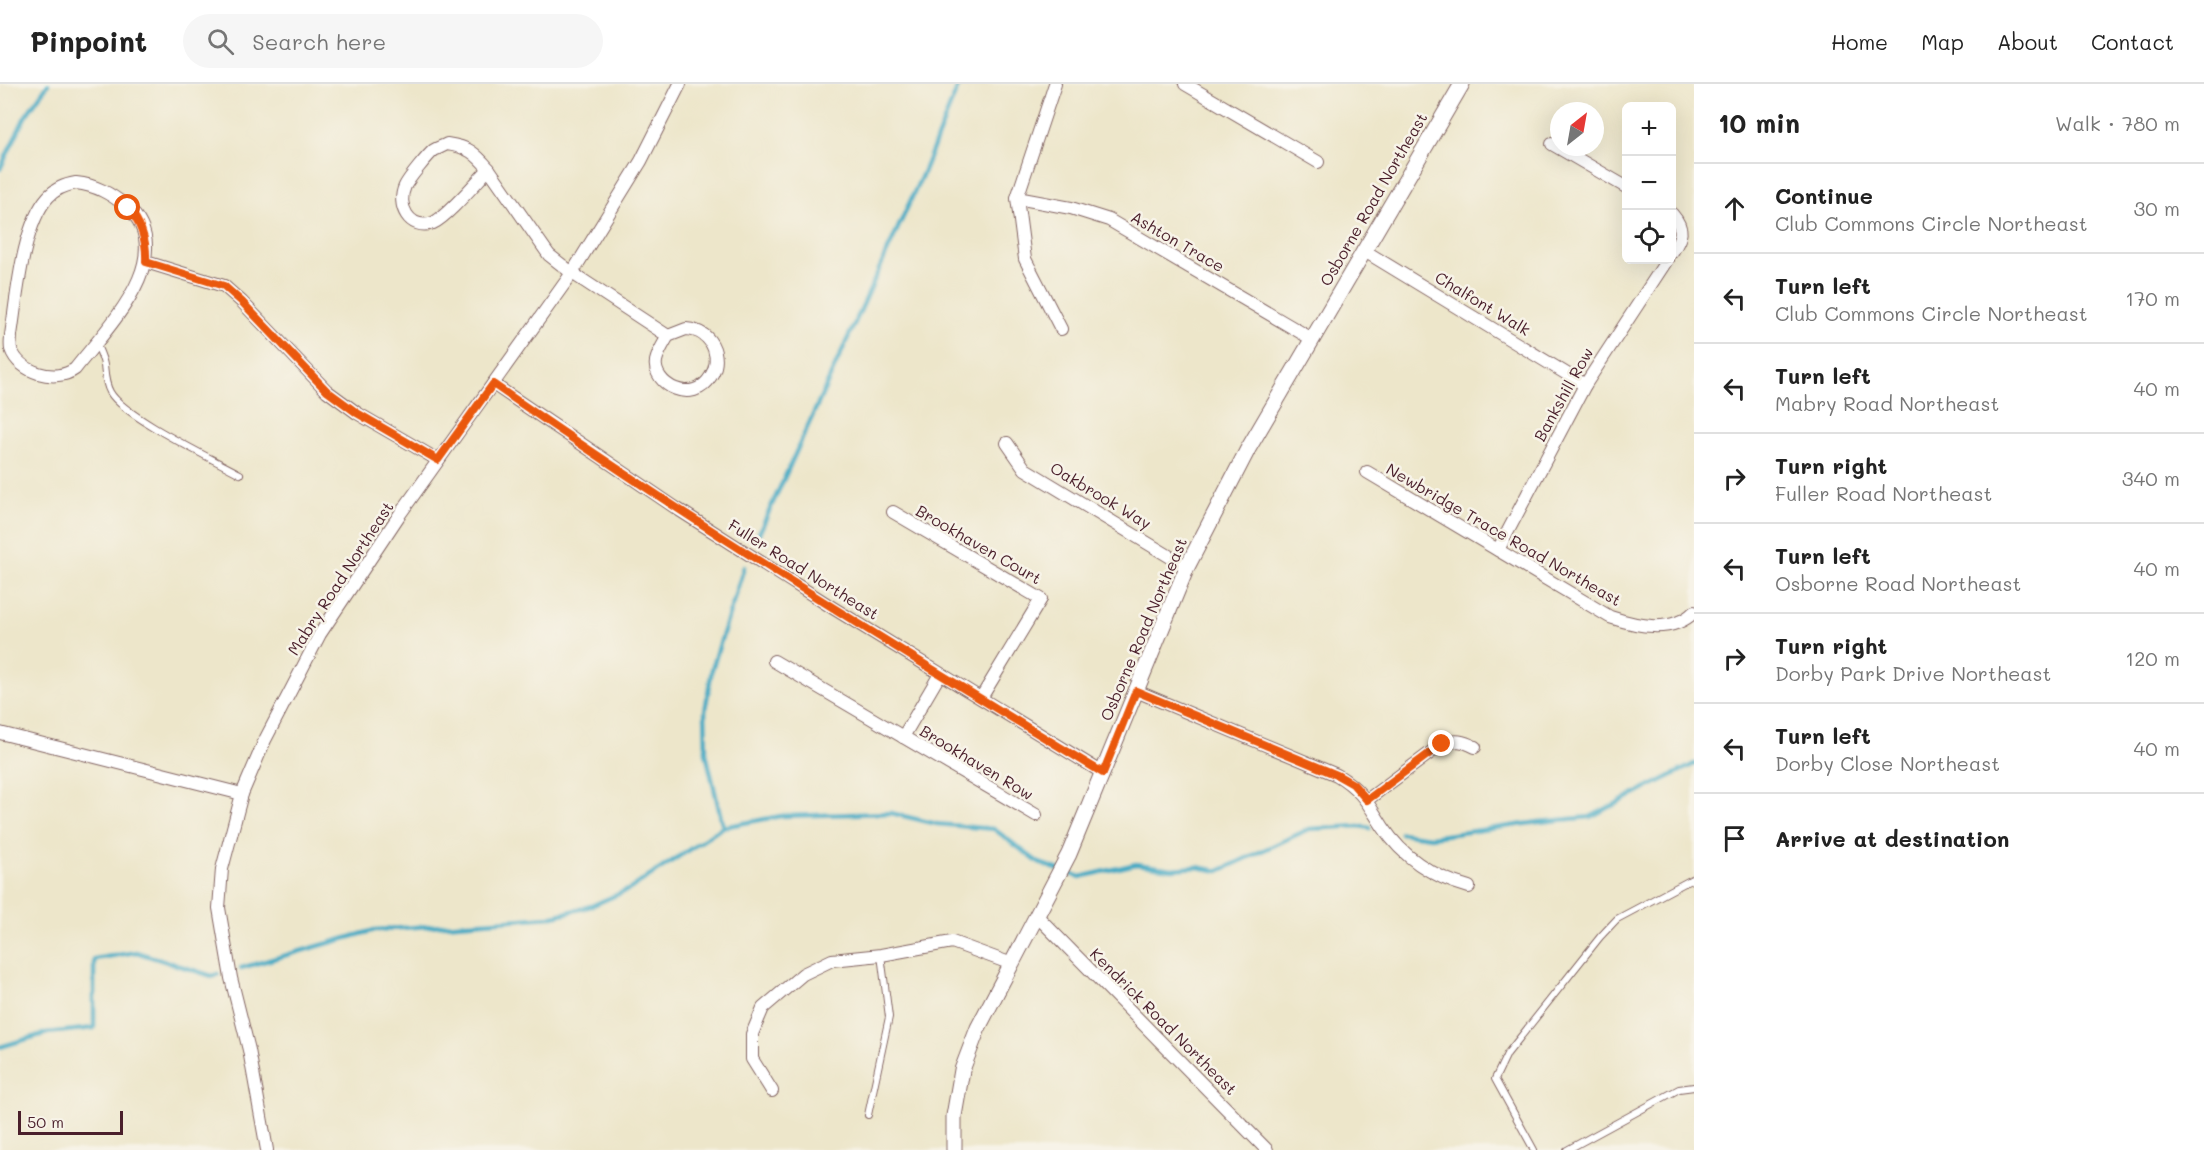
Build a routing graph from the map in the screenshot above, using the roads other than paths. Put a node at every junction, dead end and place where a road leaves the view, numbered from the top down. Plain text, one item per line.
1 (680, 84) edge
2 (1055, 84) edge
3 (1185, 84) edge
4 (1462, 84) edge
5 (1573, 156) edge
6 (1318, 162) dead end
7 (489, 169) junction
8 (1622, 185) edge
9 (1017, 198) junction
10 (1676, 220) edge
11 (1676, 244) edge
12 (1363, 250) junction
13 (146, 262) junction
14 (1664, 264) edge
15 (572, 273) junction
16 (1061, 329) dead end
17 (668, 336) junction
18 (1312, 339) junction
19 (96, 342) junction
20 (493, 384) junction
21 (1585, 385) junction
22 (1007, 443) dead end
23 (438, 460) junction
24 (1367, 472) dead end
25 (240, 474) dead end
26 (893, 512) dead end
27 (1498, 550) junction
28 (1187, 567) junction
29 (1694, 612) edge
30 (774, 661) dead end
31 (940, 674) junction
32 (1136, 691) junction
33 (981, 698) junction
34 (0, 733) edge
35 (903, 737) junction
36 (1476, 747) dead end
37 (1103, 773) junction
38 (242, 794) junction
39 (1367, 800) junction
40 (1036, 815) dead end
41 (1694, 878) edge
42 (1469, 886) dead end
43 (1038, 917) junction
44 (881, 955) junction
45 (1012, 964) junction
46 (1694, 1087) edge
47 (772, 1091) dead end
48 (868, 1115) dead end
49 (267, 1150) edge
50 (954, 1150) edge
51 (1267, 1150) edge
52 (1534, 1150) edge
53 (1567, 1150) edge

1 - 15 street, Mabry Road Northeast
2 - 9 street
3 - 6 street
4 - 12 street, Osborne Road Northeast
5 - 8 street
7 - 7 street
7 - 15 street
9 - 16 street
9 - 18 street, Ashton Trace
10 - 11 street
12 - 18 street, Osborne Road Northeast
12 - 21 street, Chalfont Walk
13 - 19 street
13 - 19 street
13 - 23 street
14 - 21 street, Bankshill Row
15 - 17 street
15 - 20 street, Mabry Road Northeast
17 - 17 street
18 - 28 street, Osborne Road Northeast
19 - 25 lane
20 - 23 street, Mabry Road Northeast
20 - 31 street, Fuller Road Northeast
21 - 27 street, Bankshill Row
22 - 28 street, Oakbrook Way
23 - 38 street, Mabry Road Northeast
24 - 27 street, Newbridge Trace Road Northeast
26 - 33 street, Brookhaven Court
27 - 29 street, Newbridge Trace Road Northeast
28 - 32 street, Osborne Road Northeast
30 - 35 street, Brookhaven Row
31 - 33 street, Fuller Road Northeast
31 - 35 street, Brookhaven Row
32 - 37 street, Osborne Road Northeast
32 - 39 street
33 - 37 street, Fuller Road Northeast
34 - 38 street
35 - 40 street, Brookhaven Row
36 - 39 street
37 - 43 street, Osborne Road Northeast
38 - 49 street, Mabry Road Northeast
39 - 42 street
41 - 52 lane
43 - 45 street, Osborne Road Northeast
43 - 51 street, Kendrick Road Northeast
44 - 45 street
44 - 47 street
44 - 48 lane
45 - 50 street, Osborne Road Northeast
46 - 53 lane

